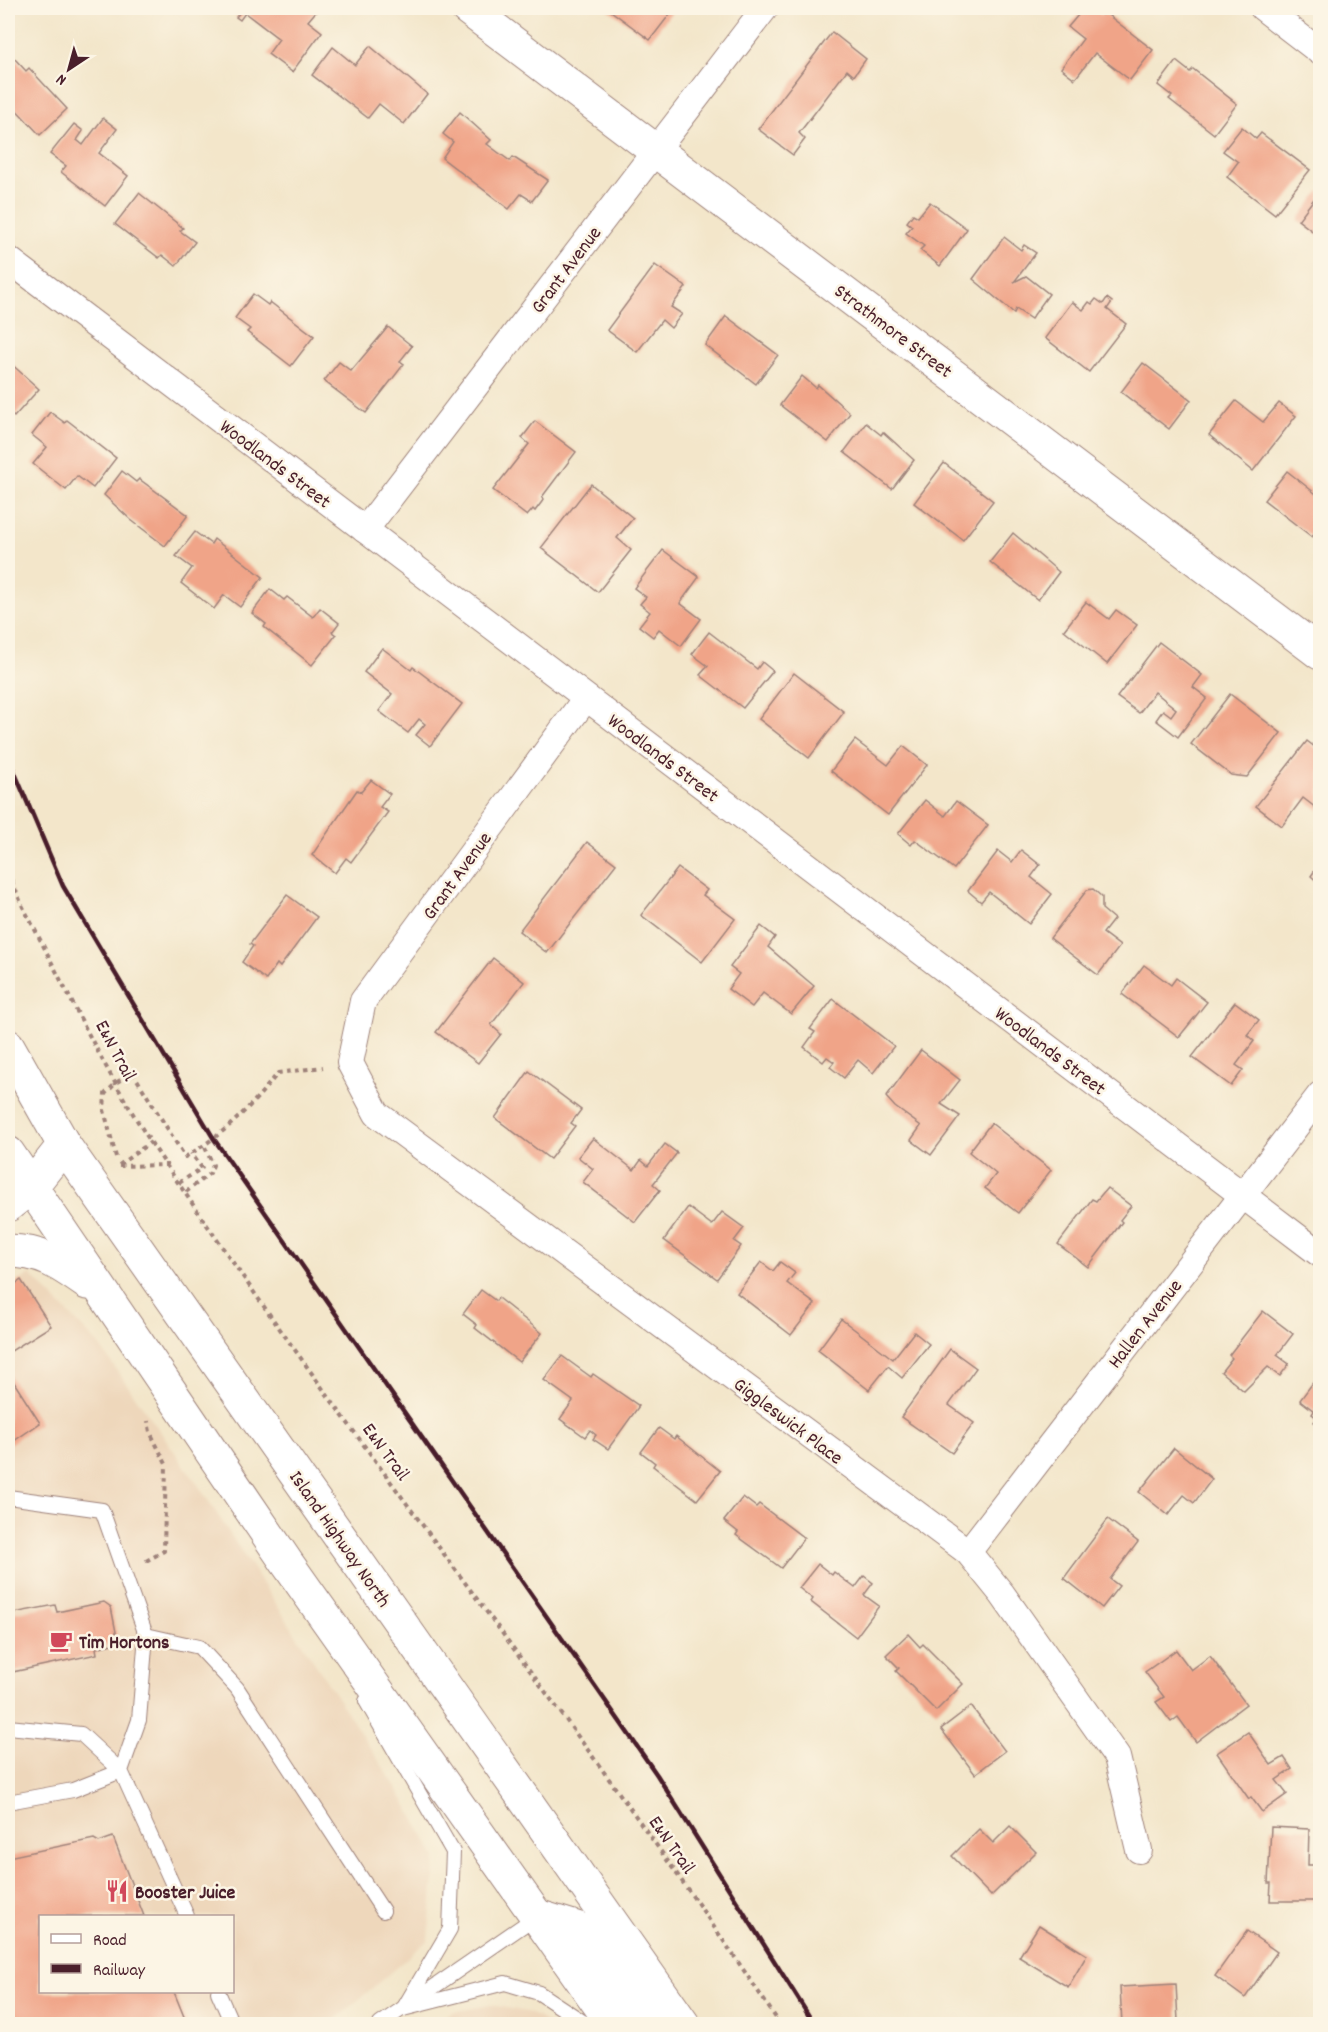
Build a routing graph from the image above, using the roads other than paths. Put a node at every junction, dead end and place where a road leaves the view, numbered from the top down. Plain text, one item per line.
1 (466, 8) edge
2 (765, 8) edge
3 (1263, 8) edge
4 (1320, 52) edge
5 (656, 150) junction
6 (8, 259) edge
7 (365, 530) junction
8 (1320, 653) edge
9 (586, 698) junction
10 (8, 1046) edge
11 (350, 1063) joint
12 (1320, 1095) edge
13 (64, 1145) junction
14 (8, 1155) edge
15 (1243, 1195) junction
16 (19, 1196) edge
17 (8, 1251) edge
18 (1320, 1254) edge
19 (103, 1296) junction
20 (8, 1497) edge
21 (968, 1552) junction
22 (287, 1563) junction
23 (146, 1635) junction
24 (8, 1727) edge
25 (122, 1771) junction
26 (8, 1802) edge
27 (1139, 1850) dead end
28 (383, 1911) dead end
29 (186, 1915) edge
30 (537, 1916) junction
31 (218, 1993) edge
32 (403, 2009) junction
33 (232, 2025) edge
34 (380, 2025) edge
35 (586, 2025) edge
36 (613, 2025) edge
37 (650, 2025) edge
38 (683, 2025) edge

1 - 5 main road, Strathmore Street
2 - 5 street, Grant Avenue
3 - 4 street
5 - 7 street, Grant Avenue
5 - 8 main road, Strathmore Street
6 - 7 street, Woodlands Street
7 - 9 street, Woodlands Street
9 - 11 street, Grant Avenue
9 - 15 street, Woodlands Street
10 - 13 main road, Island Highway North
11 - 21 street, Giggleswick Place
12 - 15 street, Hallen Avenue
13 - 14 main road
13 - 16 main road
13 - 38 main road, Island Highway North
14 - 16 main road
15 - 18 street, Woodlands Street
15 - 21 street, Hallen Avenue
16 - 19 main road
17 - 19 main road
19 - 22 main road
20 - 23 lane
21 - 27 street, Giggleswick Place
22 - 30 main road
22 - 32 lane
23 - 25 lane
23 - 28 lane
24 - 25 lane
25 - 26 lane
25 - 29 lane
30 - 32 lane
30 - 36 main road
30 - 37 main road
31 - 33 lane
32 - 34 lane
32 - 35 lane

